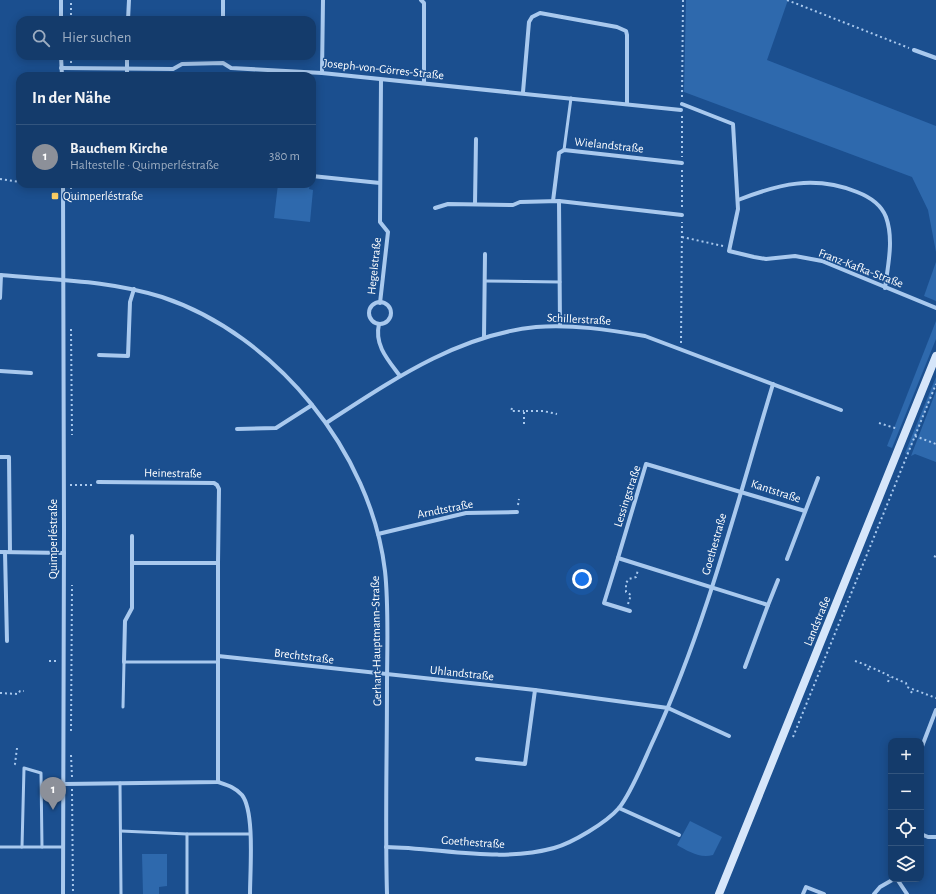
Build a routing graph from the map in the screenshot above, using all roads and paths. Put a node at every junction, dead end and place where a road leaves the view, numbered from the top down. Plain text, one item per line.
1 (61, 0) edge
2 (71, 0) edge
3 (129, 0) edge
4 (223, 0) edge
5 (323, 0) edge
6 (421, 0) edge
7 (683, 0) edge
8 (787, 0) edge
9 (61, 16) edge
10 (71, 16) edge
11 (128, 16) edge
12 (223, 16) edge
13 (914, 50) joint
14 (936, 58) edge
15 (62, 60) edge
16 (127, 60) edge
17 (222, 60) edge
18 (222, 63) junction
19 (62, 68) junction
20 (127, 68) junction
21 (281, 69) joint
22 (62, 72) edge
23 (127, 72) edge
24 (312, 72) edge
25 (316, 72) edge
26 (322, 73) junction
27 (381, 80) junction
28 (424, 83) junction
29 (523, 92) junction
30 (571, 98) junction
31 (627, 104) junction
32 (682, 104) joint
33 (682, 110) joint
34 (476, 139) dead end
35 (564, 150) junction
36 (682, 163) junction
37 (316, 176) edge
38 (0, 179) edge
39 (16, 181) edge
40 (380, 183) junction
41 (63, 188) edge
42 (738, 200) junction
43 (553, 201) junction
44 (560, 201) junction
45 (475, 204) junction
46 (435, 208) dead end
47 (682, 215) junction
48 (682, 237) junction
49 (729, 251) junction
50 (485, 254) dead end
51 (1, 275) edge
52 (62, 280) junction
53 (485, 281) junction
54 (560, 282) junction
55 (885, 288) junction
56 (134, 289) junction
57 (0, 298) edge
58 (380, 303) junction
59 (936, 308) edge
60 (379, 324) junction
61 (560, 326) junction
62 (484, 337) junction
63 (681, 348) junction
64 (99, 355) dead end
65 (936, 356) edge
66 (0, 371) edge
67 (31, 373) dead end
68 (400, 376) junction
69 (773, 384) junction
70 (936, 384) edge
71 (312, 405) junction
72 (512, 408) dead end
73 (841, 410) dead end
74 (525, 414) junction
75 (557, 414) dead end
76 (326, 423) junction
77 (878, 423) dead end
78 (524, 424) dead end
79 (237, 429) dead end
80 (906, 432) junction
81 (916, 436) junction
82 (936, 444) edge
83 (0, 457) edge
84 (818, 478) dead end
85 (98, 484) joint
86 (63, 485) junction
87 (740, 490) junction
88 (805, 511) junction
89 (517, 512) dead end
90 (378, 534) junction
91 (132, 536) dead end
92 (2, 552) edge
93 (10, 552) junction
94 (64, 553) junction
95 (618, 558) junction
96 (787, 559) dead end
97 (218, 562) junction
98 (132, 563) junction
99 (640, 565) junction
100 (778, 580) dead end
101 (712, 587) junction
102 (768, 605) junction
103 (628, 610) joint
104 (6, 641) dead end
105 (218, 656) junction
106 (855, 661) dead end
107 (124, 662) junction
108 (218, 662) junction
109 (745, 666) dead end
110 (870, 666) junction
111 (868, 670) dead end
112 (387, 675) junction
113 (890, 677) junction
114 (888, 682) dead end
115 (913, 689) junction
116 (535, 690) junction
117 (24, 691) dead end
118 (0, 693) edge
119 (911, 693) dead end
120 (936, 698) edge
121 (123, 707) dead end
122 (668, 708) junction
123 (936, 710) edge
124 (729, 736) dead end
125 (791, 741) dead end
126 (924, 741) edge
127 (17, 748) dead end
128 (477, 760) dead end
129 (24, 768) junction
130 (218, 782) junction
131 (120, 783) junction
132 (64, 784) junction
133 (619, 808) junction
134 (121, 831) junction
135 (187, 834) junction
136 (250, 834) junction
137 (678, 835) dead end
138 (924, 835) edge
139 (936, 837) edge
140 (386, 846) junction
141 (0, 847) edge
142 (22, 847) junction
143 (42, 847) junction
144 (64, 847) junction
145 (890, 882) edge
146 (898, 882) edge
147 (63, 894) edge
148 (121, 894) edge
149 (186, 894) edge
150 (250, 894) edge
151 (387, 894) edge
152 (719, 894) edge
153 (803, 894) edge
154 (824, 894) edge
155 (874, 894) edge
156 (907, 894) edge

1 - 9 street
2 - 10 path
3 - 11 street
4 - 12 street
5 - 26 street
6 - 28 street
7 - 32 path
8 - 13 path
13 - 14 street
15 - 19 street
16 - 20 street
17 - 18 street
18 - 20 street, Joseph-von-Görres-Straße
18 - 21 street, Joseph-von-Görres-Straße
19 - 20 street, Joseph-von-Görres-Straße
19 - 22 street
20 - 23 street
21 - 24 street, Joseph-von-Görres-Straße
25 - 26 street, Joseph-von-Görres-Straße
26 - 27 street, Joseph-von-Görres-Straße
27 - 28 street, Joseph-von-Görres-Straße
27 - 40 street
28 - 29 street, Joseph-von-Görres-Straße
29 - 30 street, Joseph-von-Görres-Straße
29 - 31 street
30 - 31 street, Joseph-von-Görres-Straße
30 - 35 lane
31 - 33 street, Joseph-von-Görres-Straße
32 - 42 street
33 - 36 path
34 - 45 street
35 - 36 street, Wielandstraße
35 - 43 street, Wielandstraße
36 - 47 path
37 - 40 street
38 - 39 path
40 - 58 street, Hegelstraße
41 - 52 street, Quimperléstraße
42 - 49 street
42 - 55 street
43 - 44 street
43 - 45 street
44 - 47 street
44 - 54 street
45 - 46 street
47 - 48 path
48 - 49 path
48 - 63 path
49 - 55 street, Franz-Kafka-Straße
50 - 53 street
51 - 52 street, Gerhart-Hauptmann-Straße
51 - 57 street
52 - 56 street, Gerhart-Hauptmann-Straße
52 - 86 street, Quimperléstraße
53 - 54 lane
53 - 62 street
54 - 61 street
55 - 59 street, Franz-Kafka-Straße
56 - 64 street
56 - 71 street, Gerhart-Hauptmann-Straße
58 - 60 street
58 - 60 street
60 - 68 street
61 - 62 street, Schillerstraße
61 - 63 street, Schillerstraße
62 - 68 street, Schillerstraße
63 - 69 street, Schillerstraße
65 - 80 street, Landstraße
66 - 67 street
68 - 76 street, Schillerstraße
69 - 73 street, Schillerstraße
69 - 87 street, Goethestraße
70 - 81 path
71 - 76 street, Gerhart-Hauptmann-Straße
71 - 79 street
72 - 74 path
74 - 75 path
74 - 78 path
76 - 90 street, Gerhart-Hauptmann-Straße
77 - 80 path
80 - 81 path
80 - 152 street, Landstraße
81 - 82 path
81 - 125 path
83 - 93 street
84 - 88 street, Kantstraße
85 - 86 path
85 - 97 street, Heinestraße
86 - 94 street, Quimperléstraße
87 - 88 street, Kantstraße
87 - 95 street, Lessingstraße
87 - 101 street, Goethestraße
88 - 96 street, Kantstraße
89 - 90 street, Arndtstraße
90 - 112 street, Gerhart-Hauptmann-Straße
91 - 98 street
92 - 93 street
92 - 104 street
93 - 94 street
94 - 132 street, Quimperléstraße
95 - 99 street
95 - 103 street, Lessingstraße
97 - 98 street
97 - 105 street, Heinestraße
98 - 107 street
99 - 101 street
99 - 103 path
100 - 102 street
101 - 102 street
101 - 122 street, Goethestraße
102 - 109 street
105 - 108 street, Heinestraße
105 - 112 street, Brechtstraße
106 - 110 path
107 - 108 lane
107 - 121 lane
108 - 130 street, Heinestraße
110 - 111 path
110 - 113 path
112 - 116 street, Uhlandstraße
112 - 140 street, Gerhart-Hauptmann-Straße
113 - 114 path
113 - 115 path
115 - 119 path
115 - 120 path
116 - 122 street, Uhlandstraße
116 - 128 street
117 - 118 path
122 - 124 street
122 - 133 street, Goethestraße
123 - 126 street
127 - 129 path
129 - 142 lane
129 - 143 lane
130 - 131 street
130 - 136 street
131 - 132 street
131 - 134 lane
132 - 144 street, Quimperléstraße
133 - 137 street
133 - 140 street, Goethestraße
134 - 135 lane
134 - 148 lane
135 - 136 lane
135 - 149 lane
136 - 150 street
138 - 139 street
140 - 151 street, Gerhart-Hauptmann-Straße
141 - 142 lane
142 - 143 lane
143 - 144 lane
144 - 147 street, Quimperléstraße
145 - 155 street
146 - 156 street
153 - 154 street

